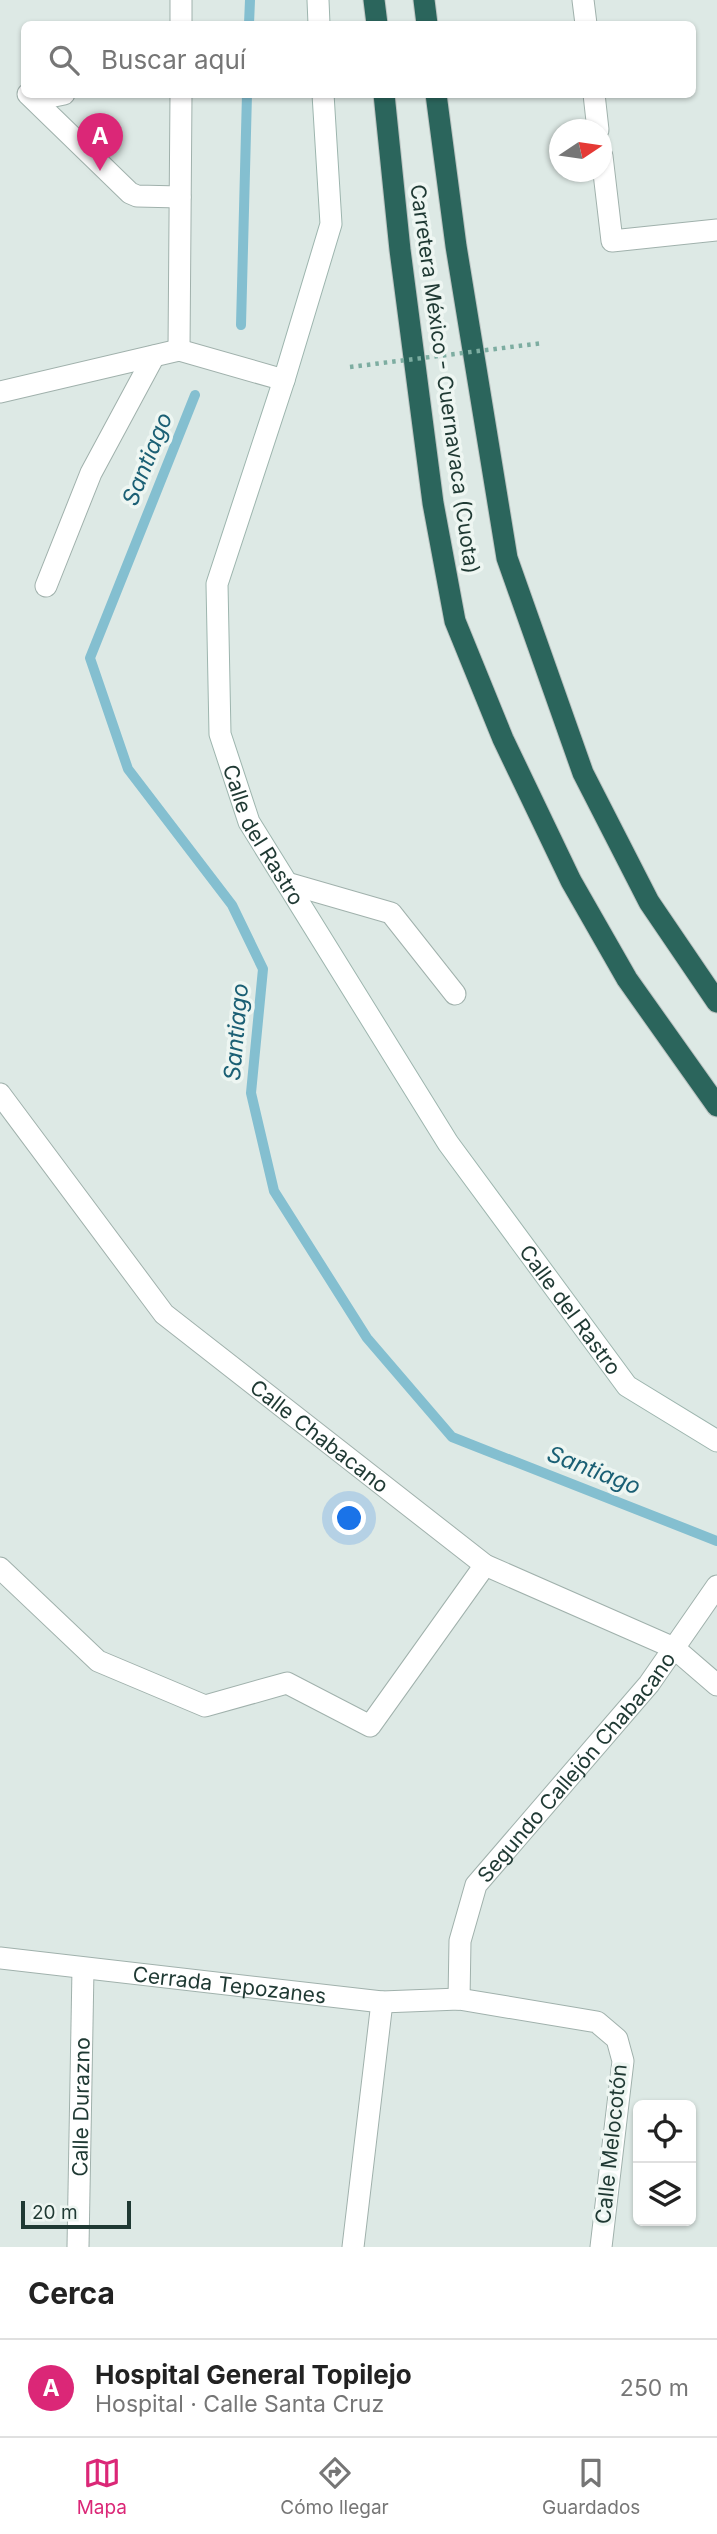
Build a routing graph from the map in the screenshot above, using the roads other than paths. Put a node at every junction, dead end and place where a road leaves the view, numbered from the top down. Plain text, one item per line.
1 (181, 0) edge
2 (318, 0) edge
3 (374, 0) edge
4 (424, 0) edge
5 (583, 0) edge
6 (181, 21) edge
7 (319, 21) edge
8 (377, 21) edge
9 (427, 21) edge
10 (586, 21) edge
11 (30, 98) edge
12 (174, 98) edge
13 (323, 98) edge
14 (384, 98) edge
15 (437, 98) edge
16 (594, 98) edge
17 (597, 119) edge
18 (604, 182) edge
19 (180, 197) junction
20 (717, 230) edge
21 (179, 350) junction
22 (154, 356) junction
23 (284, 380) junction
24 (0, 392) edge
25 (46, 586) dead end
26 (287, 883) junction
27 (455, 994) dead end
28 (717, 1002) edge
29 (0, 1094) edge
30 (717, 1106) edge
31 (717, 1441) edge
32 (485, 1565) junction
33 (0, 1568) edge
34 (717, 1586) edge
35 (674, 1648) junction
36 (717, 1685) edge
37 (0, 1958) edge
38 (83, 1969) junction
39 (458, 1999) junction
40 (382, 2002) junction
41 (78, 2247) edge
42 (353, 2247) edge
43 (601, 2247) edge

1 - 6 street
2 - 7 street
3 - 8 highway
4 - 9 highway
5 - 10 street
11 - 19 street
12 - 19 street
13 - 23 street, Calle del Rastro
14 - 30 highway, Carretera México - Cuernavaca (Cuota)
15 - 28 highway, Carretera México - Cuernavaca (Cuota)
16 - 17 street
18 - 20 street
19 - 21 street
21 - 22 street
21 - 23 street
22 - 24 street
22 - 25 street
23 - 26 street, Calle del Rastro
26 - 27 street
26 - 31 street, Calle del Rastro
29 - 32 street, Calle Chabacano
32 - 33 street
32 - 35 street, Calle Chabacano
34 - 35 street, Segundo Callejón Chabacano
35 - 36 street, Calle Chabacano
35 - 39 street, Segundo Callejón Chabacano
37 - 38 street, Cerrada Tepozanes
38 - 40 street, Cerrada Tepozanes
38 - 41 street, Calle Durazno
39 - 40 street, Cerrada Tepozanes
39 - 43 street, Calle Melocotón
40 - 42 street

